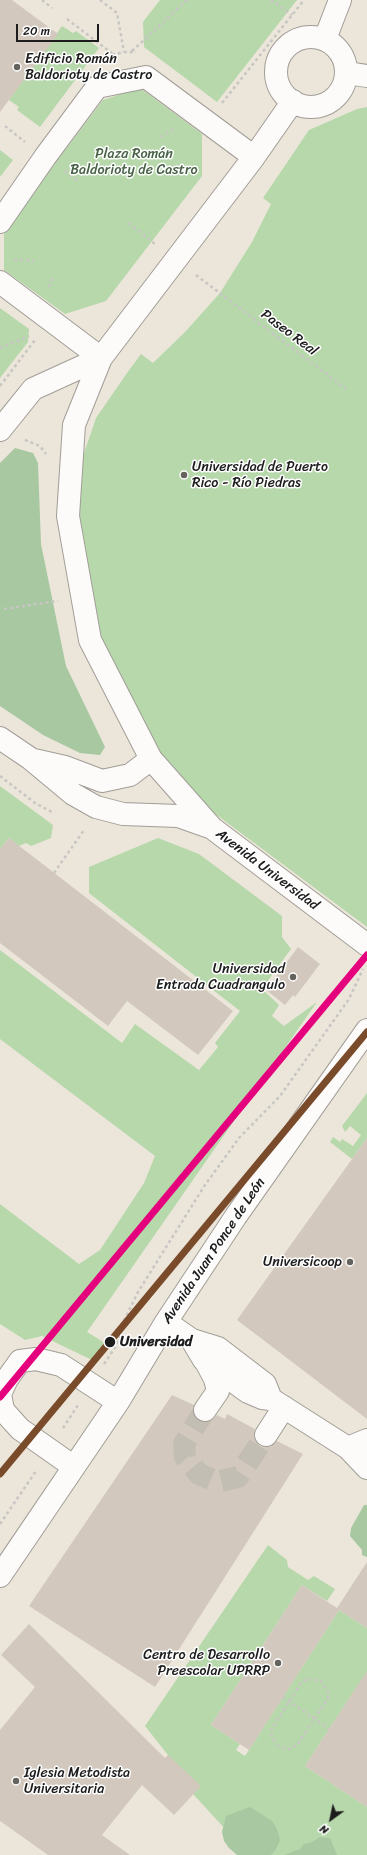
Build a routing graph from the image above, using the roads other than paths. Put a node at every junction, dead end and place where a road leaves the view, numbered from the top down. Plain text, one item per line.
1 (340, 0) edge
2 (325, 39) junction
3 (357, 74) edge
4 (293, 101) junction
5 (254, 157) junction
6 (0, 222) edge
7 (0, 282) edge
8 (101, 358) junction
9 (0, 430) edge
10 (0, 738) edge
11 (31, 759) junction
12 (151, 759) junction
13 (212, 828) junction
14 (367, 946) edge
15 (367, 1030) edge
16 (166, 1322) junction
17 (192, 1340) junction
18 (204, 1360) junction
19 (118, 1402) junction
20 (278, 1403) junction
21 (205, 1410) tunnel mouth
22 (266, 1435) tunnel mouth
23 (358, 1444) edge
24 (74, 1467) junction
25 (367, 1468) edge
26 (0, 1576) edge

1 - 2 street
2 - 3 street
2 - 4 street
3 - 4 street
4 - 5 street
5 - 6 street
5 - 8 street
7 - 8 street
8 - 9 street
8 - 12 street
10 - 11 street, Avenida Universidad
11 - 12 street, Avenida Universidad
11 - 13 street, Avenida Universidad
12 - 13 street
13 - 14 street, Avenida Universidad
15 - 16 street, Avenida Juan Ponce de León
16 - 17 street
16 - 19 street, Avenida Juan Ponce de León
17 - 18 street
17 - 20 street
18 - 20 street
18 - 21 street
19 - 24 street, Avenida Juan Ponce de León
19 - 24 street
20 - 22 street
20 - 23 street
23 - 25 street
24 - 26 street, Avenida Juan Ponce de León

